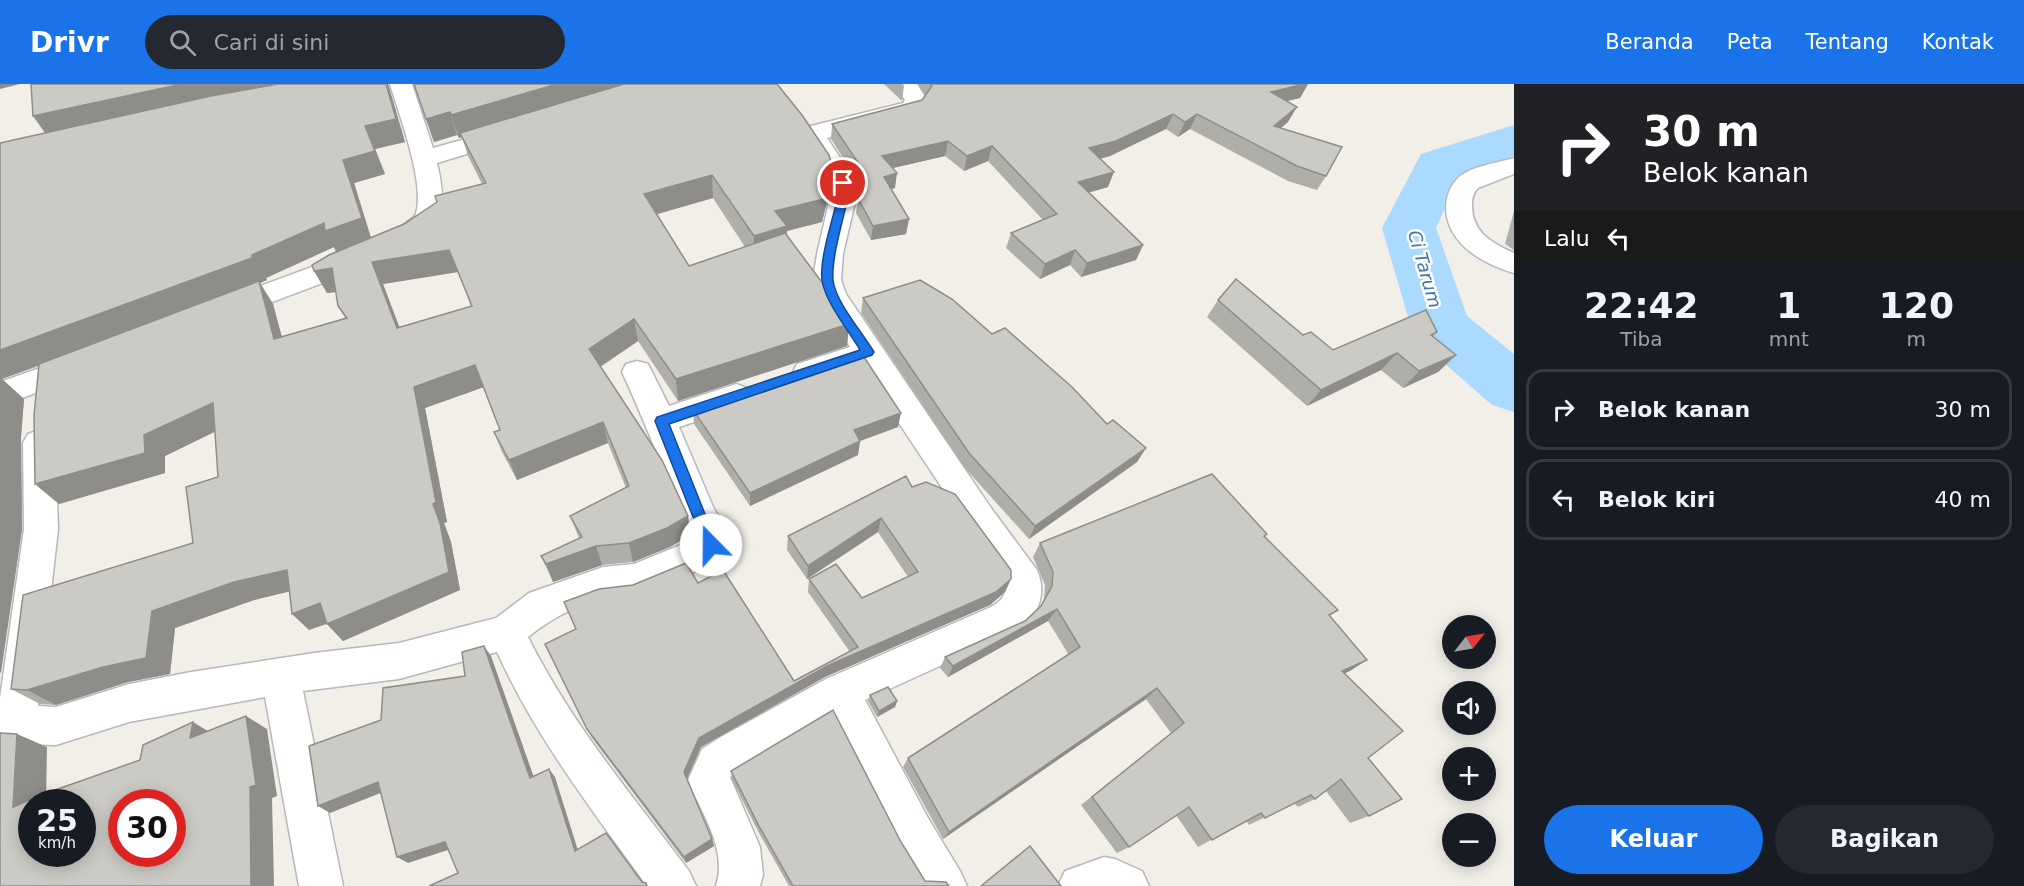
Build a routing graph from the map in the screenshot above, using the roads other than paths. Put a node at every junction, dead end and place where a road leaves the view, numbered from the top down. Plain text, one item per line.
1 (401, 84) edge
2 (906, 84) edge
3 (526, 128) edge
4 (423, 159) junction
5 (1514, 166) edge
6 (1514, 264) edge
7 (195, 321) edge
8 (868, 352) junction
9 (108, 354) edge
10 (637, 372) dead end
11 (44, 378) junction
12 (0, 394) edge
13 (661, 421) junction
14 (506, 632) junction
15 (281, 678) junction
16 (840, 692) junction
17 (8, 728) edge
18 (321, 886) edge
19 (674, 886) edge
20 (738, 886) edge
21 (945, 886) edge
22 (1080, 886) edge
23 (1127, 886) edge

1 - 4 street
2 - 8 street
3 - 4 street
4 - 7 street
5 - 6 street
8 - 13 street
8 - 16 street
9 - 11 street
10 - 13 street
11 - 12 street
11 - 17 street
13 - 14 street
14 - 15 street
14 - 19 street
15 - 17 street
15 - 18 street
16 - 20 street
16 - 21 street
22 - 23 street

